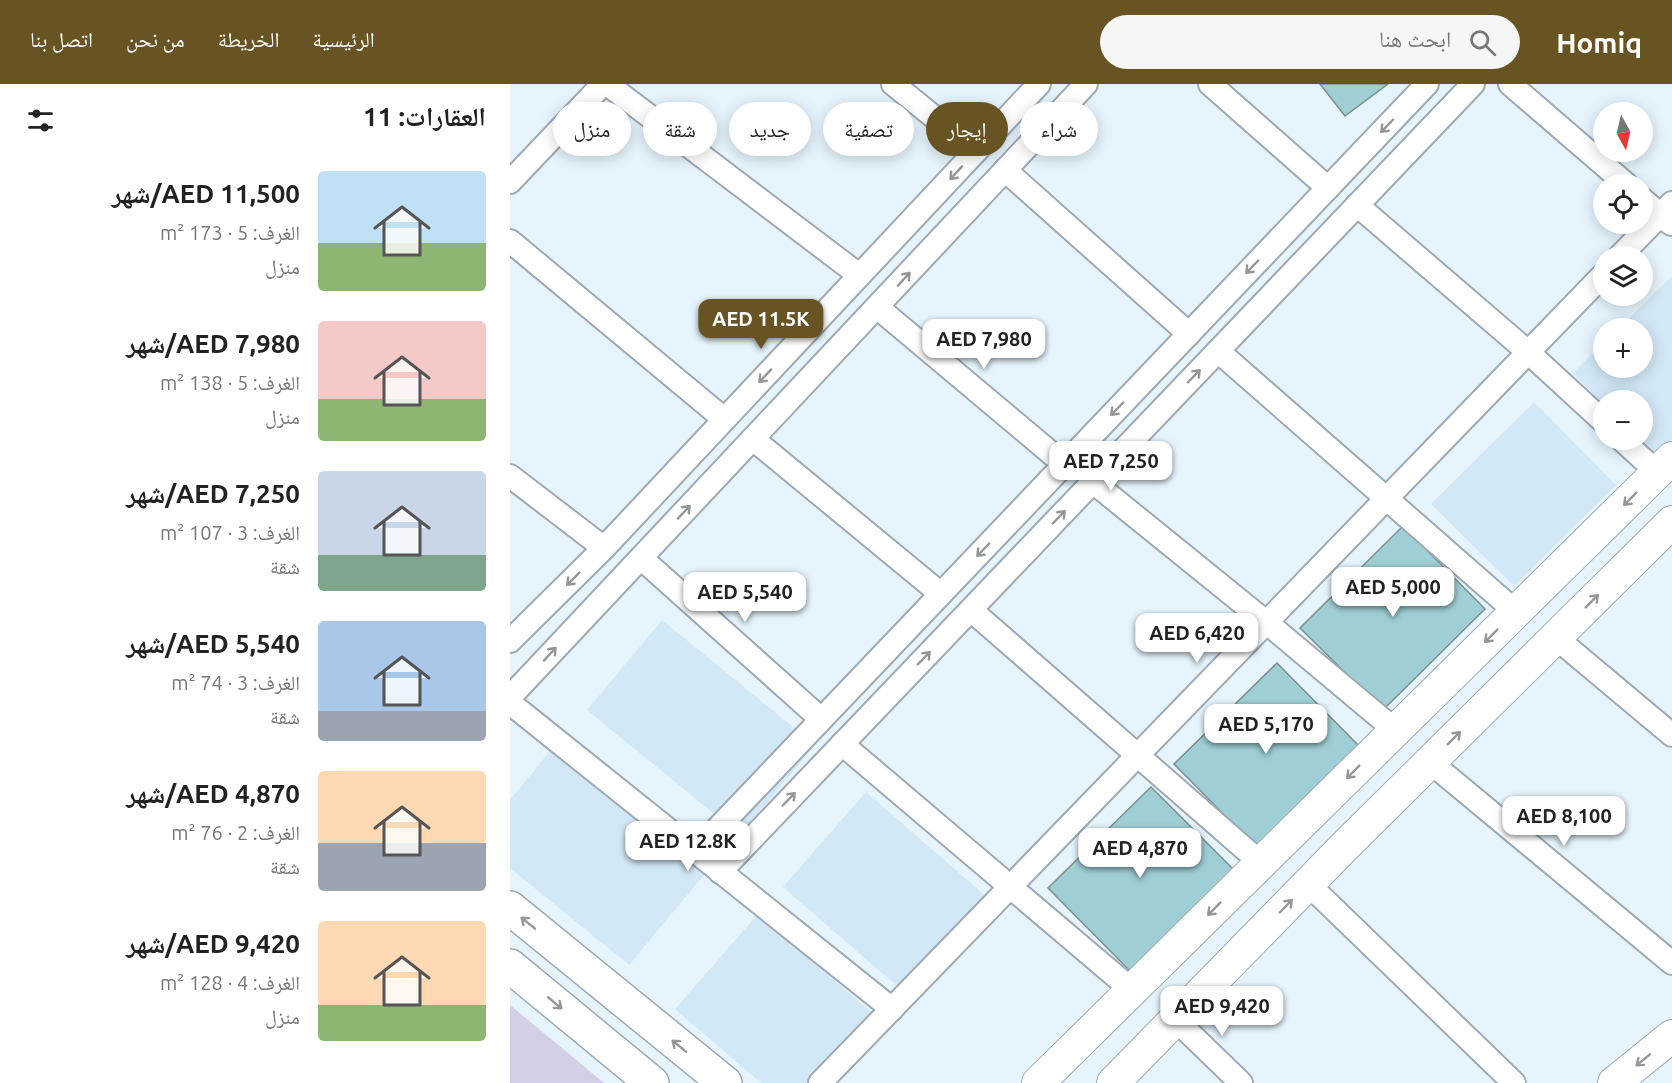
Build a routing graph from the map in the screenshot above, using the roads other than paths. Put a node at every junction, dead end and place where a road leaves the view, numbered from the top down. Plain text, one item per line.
1 (605, 84) edge
2 (893, 84) edge
3 (1039, 84) edge
4 (1086, 84) edge
5 (1210, 84) edge
6 (1427, 84) edge
7 (1473, 84) edge
8 (1510, 84) edge
9 (926, 111) edge
10 (1008, 117) edge
11 (971, 156) edge
12 (1005, 170) junction
13 (1614, 174) edge
14 (510, 182) edge
15 (1328, 188) junction
16 (1653, 205) edge
17 (1357, 206) junction
18 (1668, 214) edge
19 (510, 241) edge
20 (1631, 246) edge
21 (860, 275) junction
22 (1593, 285) edge
23 (877, 307) junction
24 (1189, 334) junction
25 (1218, 351) junction
26 (1528, 352) junction
27 (1593, 412) edge
28 (724, 419) junction
29 (753, 439) junction
30 (1639, 450) edge
31 (1064, 464) junction
32 (1665, 465) edge
33 (510, 476) edge
34 (1093, 482) junction
35 (1386, 499) junction
36 (1672, 522) edge
37 (604, 548) junction
38 (641, 558) junction
39 (941, 594) junction
40 (971, 610) junction
41 (1516, 612) junction
42 (1266, 622) junction
43 (1555, 637) junction
44 (510, 641) edge
45 (510, 697) edge
46 (510, 703) edge
47 (821, 719) junction
48 (1395, 730) junction
49 (1672, 735) edge
50 (842, 744) junction
51 (1137, 755) junction
52 (1430, 762) junction
53 (695, 852) junction
54 (1261, 863) junction
55 (720, 872) junction
56 (1308, 884) junction
57 (1011, 886) junction
58 (510, 908) edge
59 (1672, 963) edge
60 (510, 966) edge
61 (1132, 990) junction
62 (892, 1009) junction
63 (1175, 1019) junction
64 (1672, 1036) edge
65 (652, 1083) edge
66 (725, 1083) edge
67 (820, 1083) edge
68 (1038, 1083) edge
69 (1113, 1083) edge
70 (1241, 1083) edge
71 (1514, 1083) edge
72 (1614, 1083) edge

1 - 14 street
1 - 21 street
2 - 9 street
3 - 10 street
4 - 12 street
5 - 15 street
6 -> 15 street
7 - 17 street
8 - 13 street
11 -> 21 street
23 -> 12 street
12 - 24 street
15 -> 24 street
16 - 18 street
17 - 25 street
17 - 26 street
18 - 20 street
19 - 28 street
21 -> 28 street
22 - 26 street
23 - 29 street
23 - 31 street
24 -> 31 street
34 -> 25 street
25 - 35 street
26 - 27 street
26 - 35 street
28 - 37 street
38 -> 29 street
29 - 39 street
30 - 32 street
31 -> 39 street
32 -> 41 main road
33 - 37 street
40 -> 34 street
34 - 42 street
35 - 41 street
35 - 42 street
43 -> 36 main road
37 -> 44 street
45 -> 38 street
38 - 47 street
39 - 47 street
50 -> 40 street
40 - 51 street
41 -> 48 main road
42 - 48 street
42 - 51 street
43 - 49 street
52 -> 43 main road
46 - 53 street
47 - 53 street
48 -> 54 main road
55 -> 50 street
50 - 57 street
51 - 54 street
51 - 57 street
52 - 56 main road
52 - 59 street
53 - 55 street
54 -> 61 main road
55 - 62 street
63 -> 56 main road
56 - 71 street
57 - 61 street
57 - 62 street
66 -> 58 main road
60 -> 65 main road
61 - 68 main road
62 - 67 street
63 - 69 main road
63 - 70 street
64 -> 72 main road

